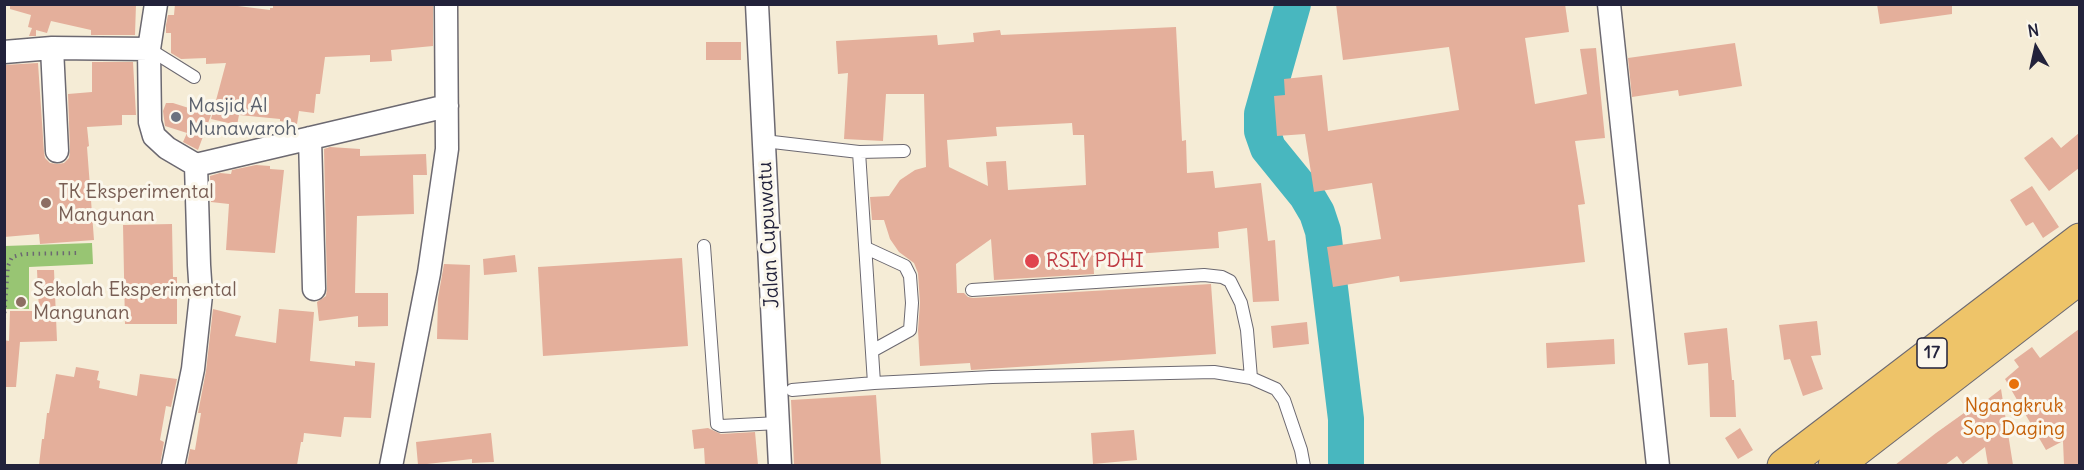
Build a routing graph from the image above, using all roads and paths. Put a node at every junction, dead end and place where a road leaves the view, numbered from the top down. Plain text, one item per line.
1 (156, 4) edge
2 (446, 4) edge
3 (757, 4) edge
4 (1609, 4) edge
5 (52, 48) junction
6 (149, 49) junction
7 (4, 52) edge
8 (194, 76) dead end
9 (447, 106) junction
10 (310, 138) junction
11 (764, 141) junction
12 (57, 151) dead end
13 (904, 151) dead end
14 (859, 152) junction
15 (196, 165) junction
16 (2079, 240) edge
17 (704, 246) dead end
18 (866, 248) junction
19 (79, 253) dead end
20 (2079, 277) edge
21 (314, 289) dead end
22 (972, 290) dead end
23 (4, 320) edge
24 (872, 351) junction
25 (1251, 378) junction
26 (874, 383) junction
27 (792, 390) dead end
28 (778, 423) junction
29 (173, 465) edge
30 (391, 465) edge
31 (780, 465) edge
32 (1304, 465) edge
33 (1658, 465) edge
34 (1784, 465) edge
35 (1835, 465) edge

1 - 6 street
2 - 9 street
3 - 11 street, Jalan Cupuwatu
4 - 33 street
5 - 6 street
5 - 7 street
5 - 12 street
6 - 8 lane
6 - 15 street
9 - 10 street
9 - 30 street
10 - 15 street
10 - 21 street
11 - 14 lane
11 - 28 street, Jalan Cupuwatu
13 - 14 lane
14 - 18 lane
15 - 29 street
16 - 34 highway, 17
17 - 28 lane
18 - 24 lane
18 - 24 lane
19 - 23 path
20 - 35 highway, 17
22 - 25 lane
24 - 26 lane
25 - 26 lane
25 - 32 lane
26 - 27 lane
28 - 31 street, Jalan Cupuwatu

